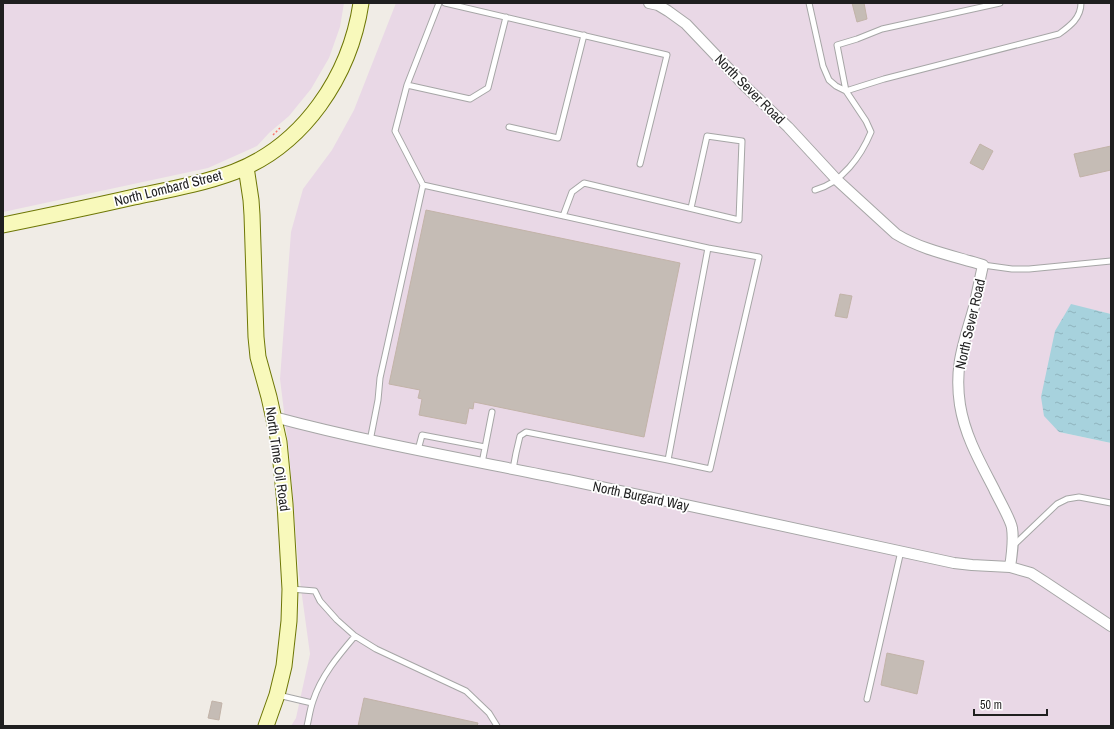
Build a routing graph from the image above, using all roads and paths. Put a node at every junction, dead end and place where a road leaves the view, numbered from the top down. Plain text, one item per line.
1 (361, 3) edge
2 (439, 3) edge
3 (445, 3) edge
4 (809, 3) edge
5 (1000, 3) edge
6 (1081, 3) edge
7 (655, 4) edge
8 (506, 17) junction
9 (584, 35) junction
10 (407, 85) junction
11 (846, 91) junction
12 (281, 127) dead end
13 (510, 127) dead end
14 (272, 136) dead end
15 (640, 164) dead end
16 (246, 167) junction
17 (837, 180) junction
18 (422, 185) junction
19 (816, 190) dead end
20 (691, 208) junction
21 (563, 216) junction
22 (3, 226) edge
23 (708, 248) junction
24 (1111, 261) edge
25 (983, 265) junction
26 (492, 412) dead end
27 (274, 417) junction
28 (370, 441) junction
29 (485, 447) junction
30 (418, 450) junction
31 (668, 460) junction
32 (482, 463) junction
33 (513, 469) junction
34 (1111, 503) edge
35 (1013, 546) junction
36 (901, 551) junction
37 (1010, 567) junction
38 (290, 589) junction
39 (1111, 626) edge
40 (355, 636) junction
41 (277, 695) junction
42 (867, 699) dead end
43 (312, 702) junction
44 (266, 726) edge
45 (307, 726) edge
46 (497, 726) edge

1 - 16 street, North Lombard Street
2 - 10 lane
3 - 8 lane
4 - 11 lane
5 - 11 lane
6 - 11 lane
7 - 17 street, North Sever Road
8 - 9 lane
8 - 10 lane
9 - 13 lane
9 - 15 lane
10 - 18 lane
11 - 17 lane
12 - 14 path
16 - 22 street, North Lombard Street
16 - 27 street, North Time Oil Road
17 - 19 lane
17 - 25 street, North Sever Road
18 - 21 lane
18 - 28 lane
20 - 20 lane
20 - 21 lane
21 - 23 lane
23 - 31 lane
23 - 31 lane
24 - 25 lane
25 - 35 street, North Sever Road
26 - 29 lane
27 - 28 street, North Burgard Way
27 - 38 street, North Time Oil Road
28 - 30 street, North Burgard Way
29 - 30 lane
29 - 32 lane
30 - 32 street, North Burgard Way
31 - 33 lane
32 - 33 street, North Burgard Way
33 - 36 street, North Burgard Way
34 - 35 lane
35 - 37 street, North Sever Road
36 - 37 street, North Burgard Way
36 - 42 lane
37 - 39 street
38 - 40 lane
38 - 41 street, North Time Oil Road
40 - 43 lane
40 - 46 lane
41 - 43 lane
41 - 44 street, North Time Oil Road
43 - 45 lane

